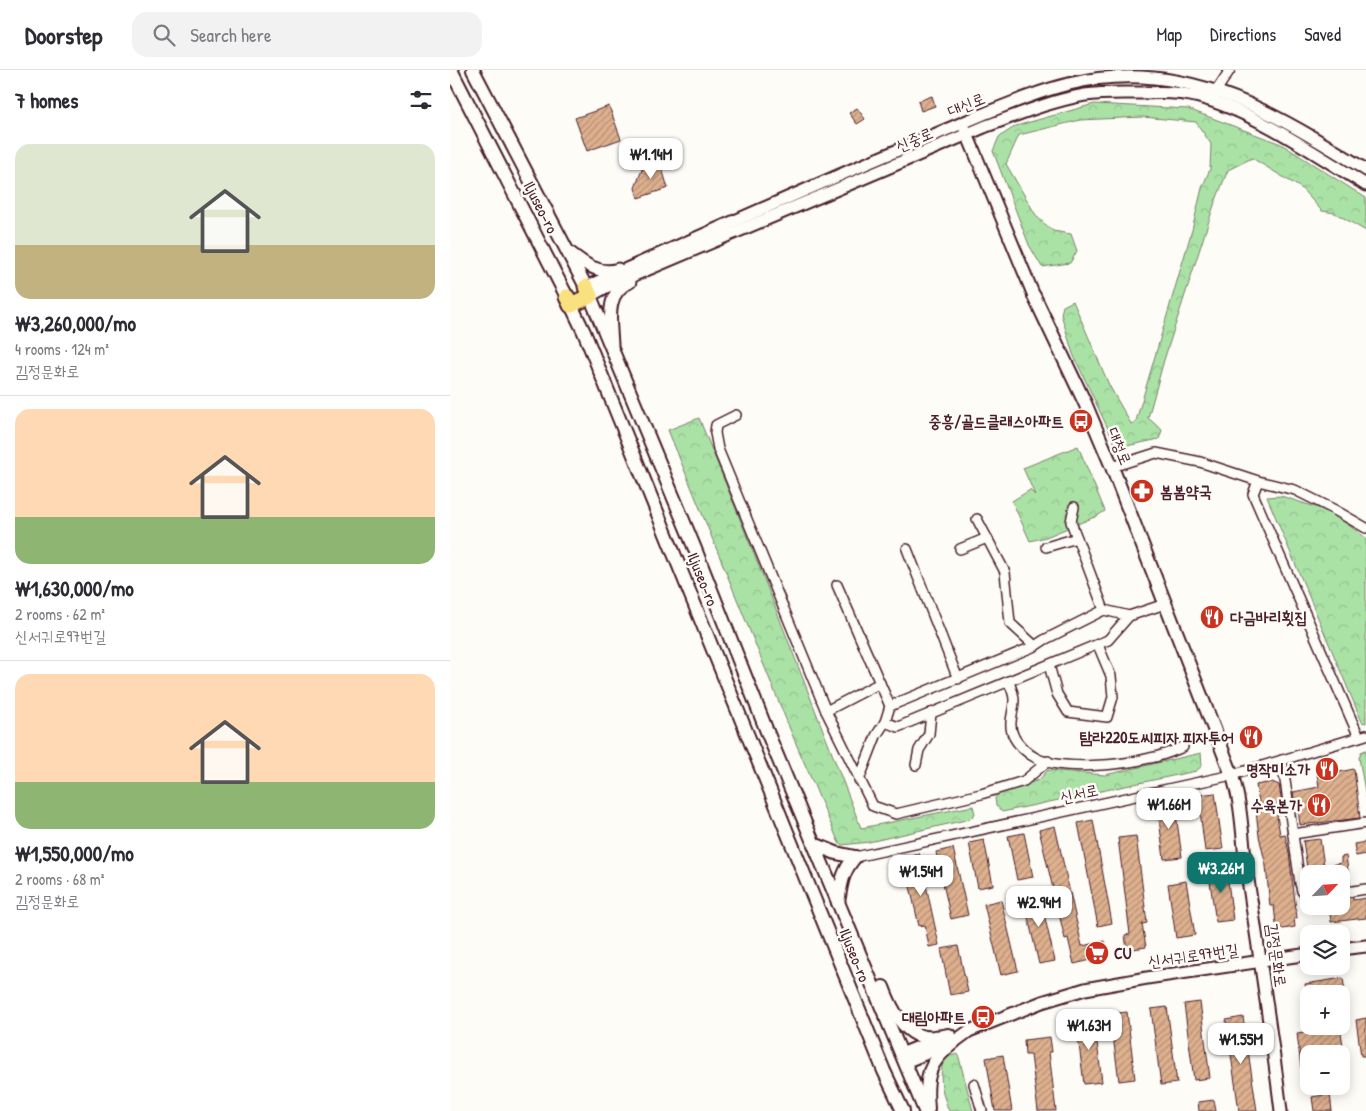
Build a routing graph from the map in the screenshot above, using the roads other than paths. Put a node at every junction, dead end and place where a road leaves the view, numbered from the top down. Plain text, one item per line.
1 (451, 70) edge
2 (474, 70) edge
3 (1230, 70) edge
4 (1216, 91) junction
5 (963, 123) junction
6 (968, 134) junction
7 (1366, 170) edge
8 (1366, 185) edge
9 (567, 251) junction
10 (647, 265) junction
11 (588, 291) junction
12 (1034, 296) joint
13 (569, 301) junction
14 (612, 347) junction
15 (736, 415) dead end
16 (1112, 467) junction
17 (1258, 481) junction
18 (1074, 507) dead end
19 (977, 519) dead end
20 (1366, 528) edge
21 (986, 538) junction
22 (1077, 538) junction
23 (1046, 547) dead end
24 (907, 549) dead end
25 (960, 549) dead end
26 (837, 585) dead end
27 (1165, 604) junction
28 (1104, 610) junction
29 (1129, 616) junction
30 (1098, 645) junction
31 (1035, 646) junction
32 (1049, 665) junction
33 (958, 679) junction
34 (1008, 681) junction
35 (880, 683) junction
36 (890, 706) junction
37 (826, 710) junction
38 (931, 713) junction
39 (885, 722) junction
40 (1362, 736) edge
41 (1183, 747) dead end
42 (1282, 760) junction
43 (1048, 761) junction
44 (916, 765) dead end
45 (1232, 776) junction
46 (858, 780) junction
47 (1366, 823) edge
48 (1293, 834) junction
49 (814, 844) junction
50 (855, 857) junction
51 (1300, 884) edge
52 (1366, 889) edge
53 (1350, 892) edge
54 (838, 903) junction
55 (1366, 946) edge
56 (1350, 948) edge
57 (1300, 955) edge
58 (1262, 961) junction
59 (865, 967) junction
60 (952, 1038) junction
61 (903, 1058) junction
62 (882, 1066) junction
63 (974, 1084) dead end
64 (903, 1111) edge
65 (927, 1111) edge
66 (982, 1111) edge
67 (1282, 1111) edge

1 - 13 main road, Iljuseo-ro
2 - 9 main road, Iljuseo-ro
3 - 4 street
4 - 5 street, 대신로
4 - 7 street, 대신로
5 - 6 street, 대청로
5 - 10 street, 대신로
6 - 8 street, 신중로
6 - 10 street, 신중로
6 - 12 street, 대청로
9 - 10 street
9 - 11 main road, Iljuseo-ro
10 - 11 street, 신중로
10 - 14 street
11 - 13 main road
11 - 14 main road, Iljuseo-ro
12 - 16 main road, 대청로
13 - 62 main road, Iljuseo-ro
14 - 49 main road, Iljuseo-ro
15 - 37 street
16 - 17 street
16 - 27 main road, 대청로
17 - 20 street
17 - 40 street
18 - 22 street
19 - 21 street
21 - 25 street
21 - 31 street
22 - 23 street
22 - 28 street
24 - 33 street
26 - 35 street
27 - 29 street
27 - 45 main road, 대청로
28 - 29 street
28 - 31 street
29 - 30 street
30 - 32 street
30 - 32 street
31 - 33 street
32 - 34 street
33 - 36 street
34 - 38 street
34 - 43 street
35 - 36 street
35 - 37 street
36 - 39 street
37 - 46 street
38 - 39 street
38 - 44 street
39 - 46 street
40 - 42 street, 신서로
41 - 43 street
42 - 45 street, 신서로
42 - 48 street
43 - 46 street
45 - 50 street, 신서로
45 - 58 street, 김정문화로
47 - 48 street
48 - 51 street
49 - 50 main road
49 - 54 main road, Iljuseo-ro
50 - 54 main road
52 - 53 street
54 - 59 main road, Iljuseo-ro
55 - 56 street
57 - 58 street, 신서귀로97번길
58 - 60 street, 신서귀로97번길
58 - 67 street, 김정문화로
59 - 60 main road
59 - 61 main road, Iljuseo-ro
60 - 61 street, 신서귀로97번길
60 - 65 main road
61 - 62 main road
61 - 65 main road, Iljuseo-ro
62 - 64 main road, Iljuseo-ro
63 - 66 street

